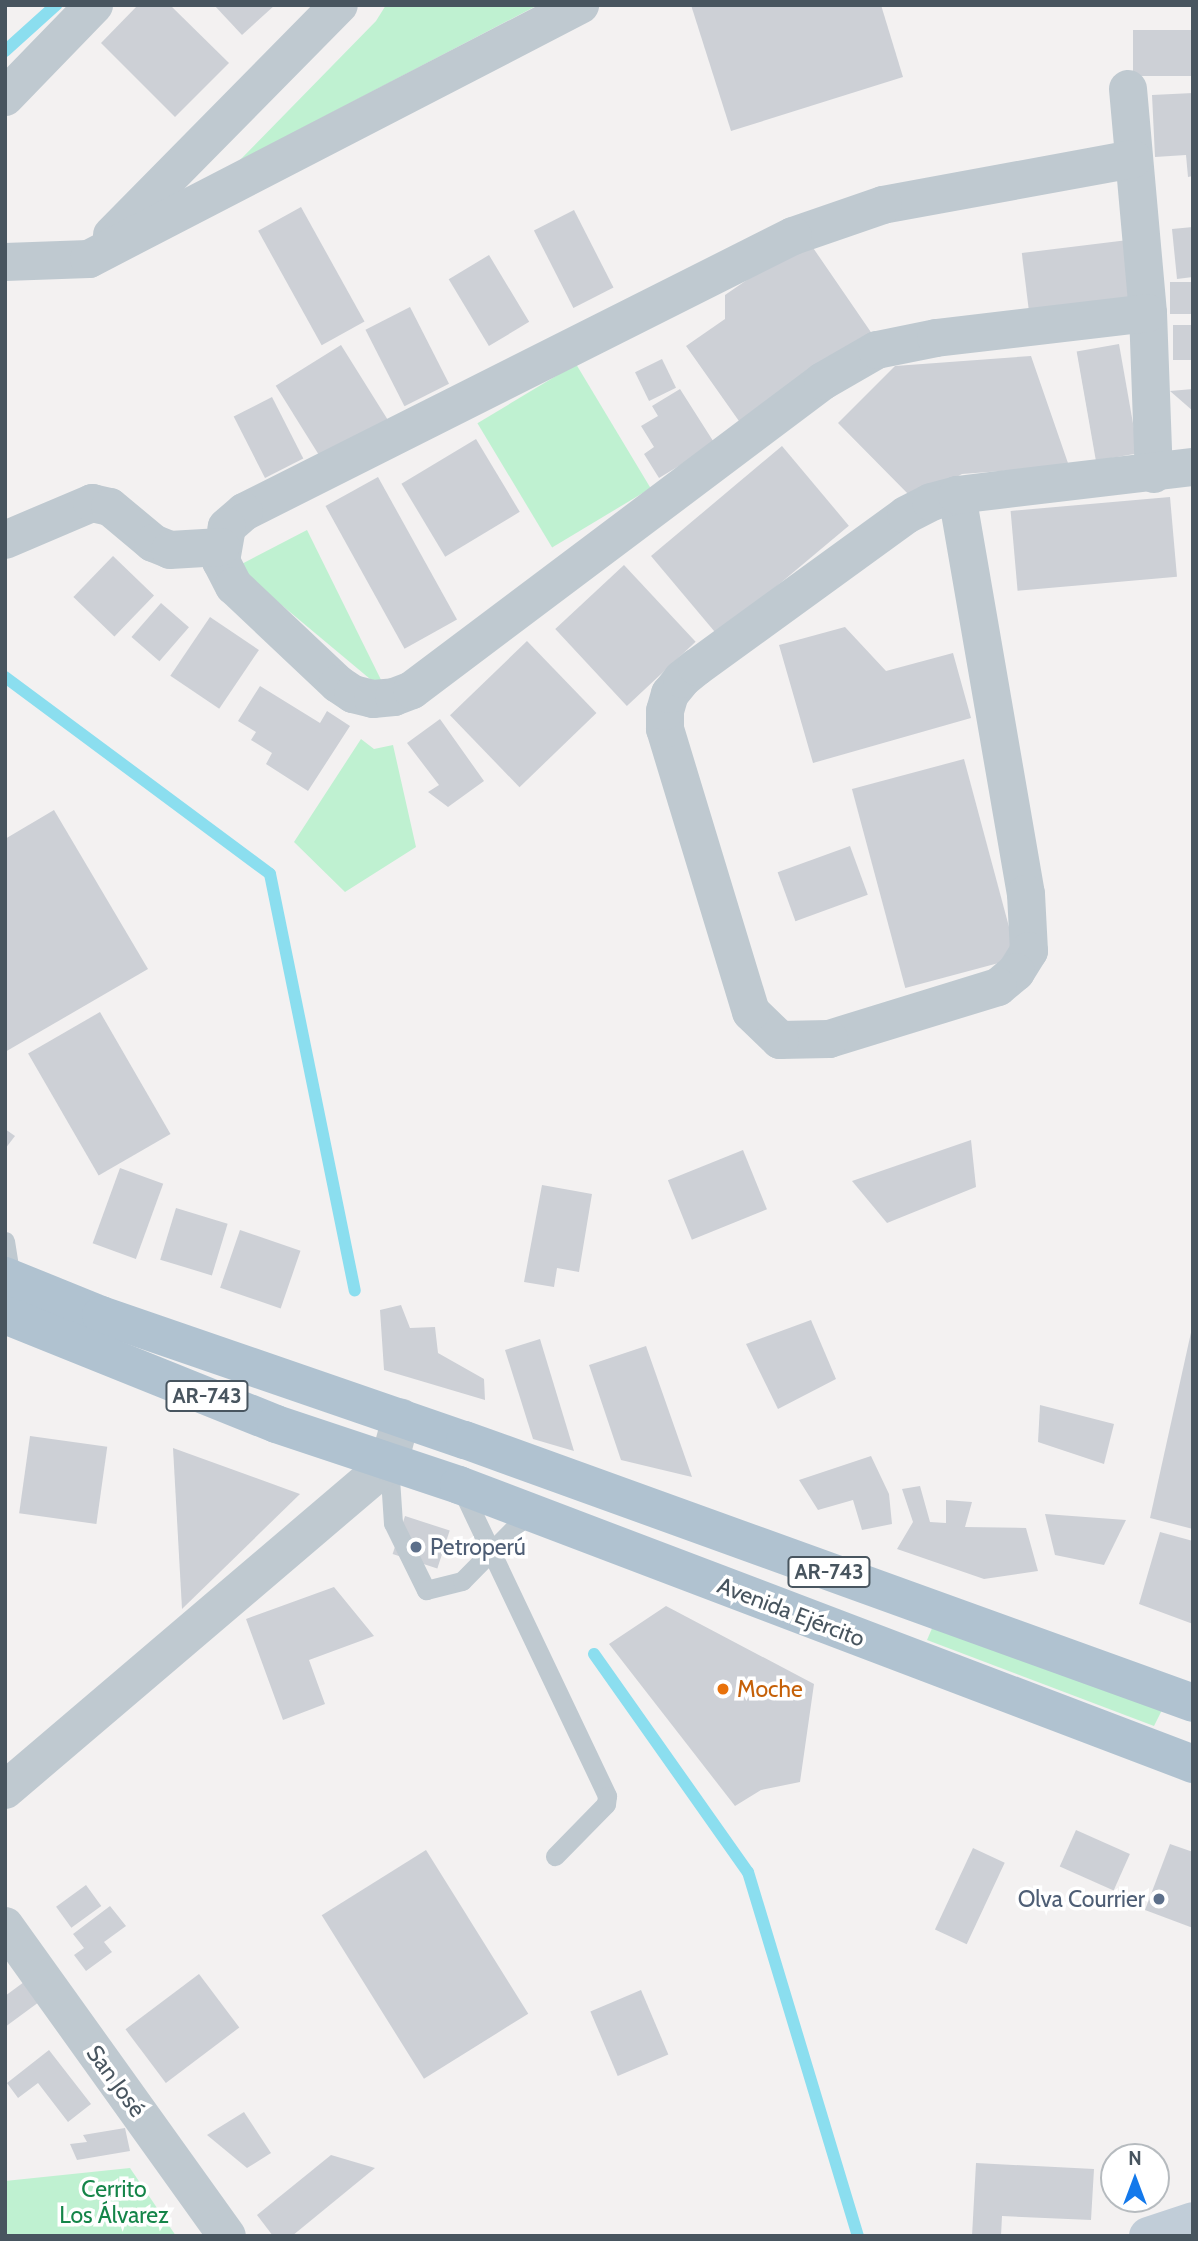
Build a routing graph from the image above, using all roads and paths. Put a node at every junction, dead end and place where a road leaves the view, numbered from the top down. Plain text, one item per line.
1 (94, 5) edge
2 (339, 5) edge
3 (579, 5) edge
4 (1128, 89) dead end
5 (5, 97) edge
6 (1133, 159) junction
7 (89, 259) junction
8 (5, 262) edge
9 (1148, 313) junction
10 (1193, 467) edge
11 (1154, 474) junction
12 (957, 495) junction
13 (5, 540) edge
14 (221, 547) junction
15 (5, 1241) edge
16 (7, 1290) edge
17 (401, 1418) junction
18 (389, 1463) junction
19 (459, 1485) junction
20 (530, 1512) junction
21 (492, 1554) junction
22 (1193, 1703) edge
23 (1193, 1764) edge
24 (5, 1790) edge
25 (555, 1856) dead end
26 (5, 1926) edge
27 (1193, 2221) edge
28 (227, 2236) edge
29 (1148, 2236) edge

1 - 5 street
2 - 7 street
3 - 7 street
4 - 6 street
6 - 9 street
6 - 14 street
7 - 8 street
9 - 11 street
9 - 14 street
10 - 11 street
11 - 12 street
12 - 12 street
13 - 14 street
15 - 16 lane
16 - 17 main road, AR-743
16 - 18 main road, AR-743
17 - 18 street
17 - 22 main road, AR-743
18 - 19 main road, Avenida Ejército / AR-743
18 - 21 lane
18 - 24 street
19 - 20 main road, Avenida Ejército / AR-743
19 - 21 lane
20 - 21 lane
20 - 23 main road, Avenida Ejército / AR-743
21 - 25 lane
26 - 28 street, San José
27 - 29 street

